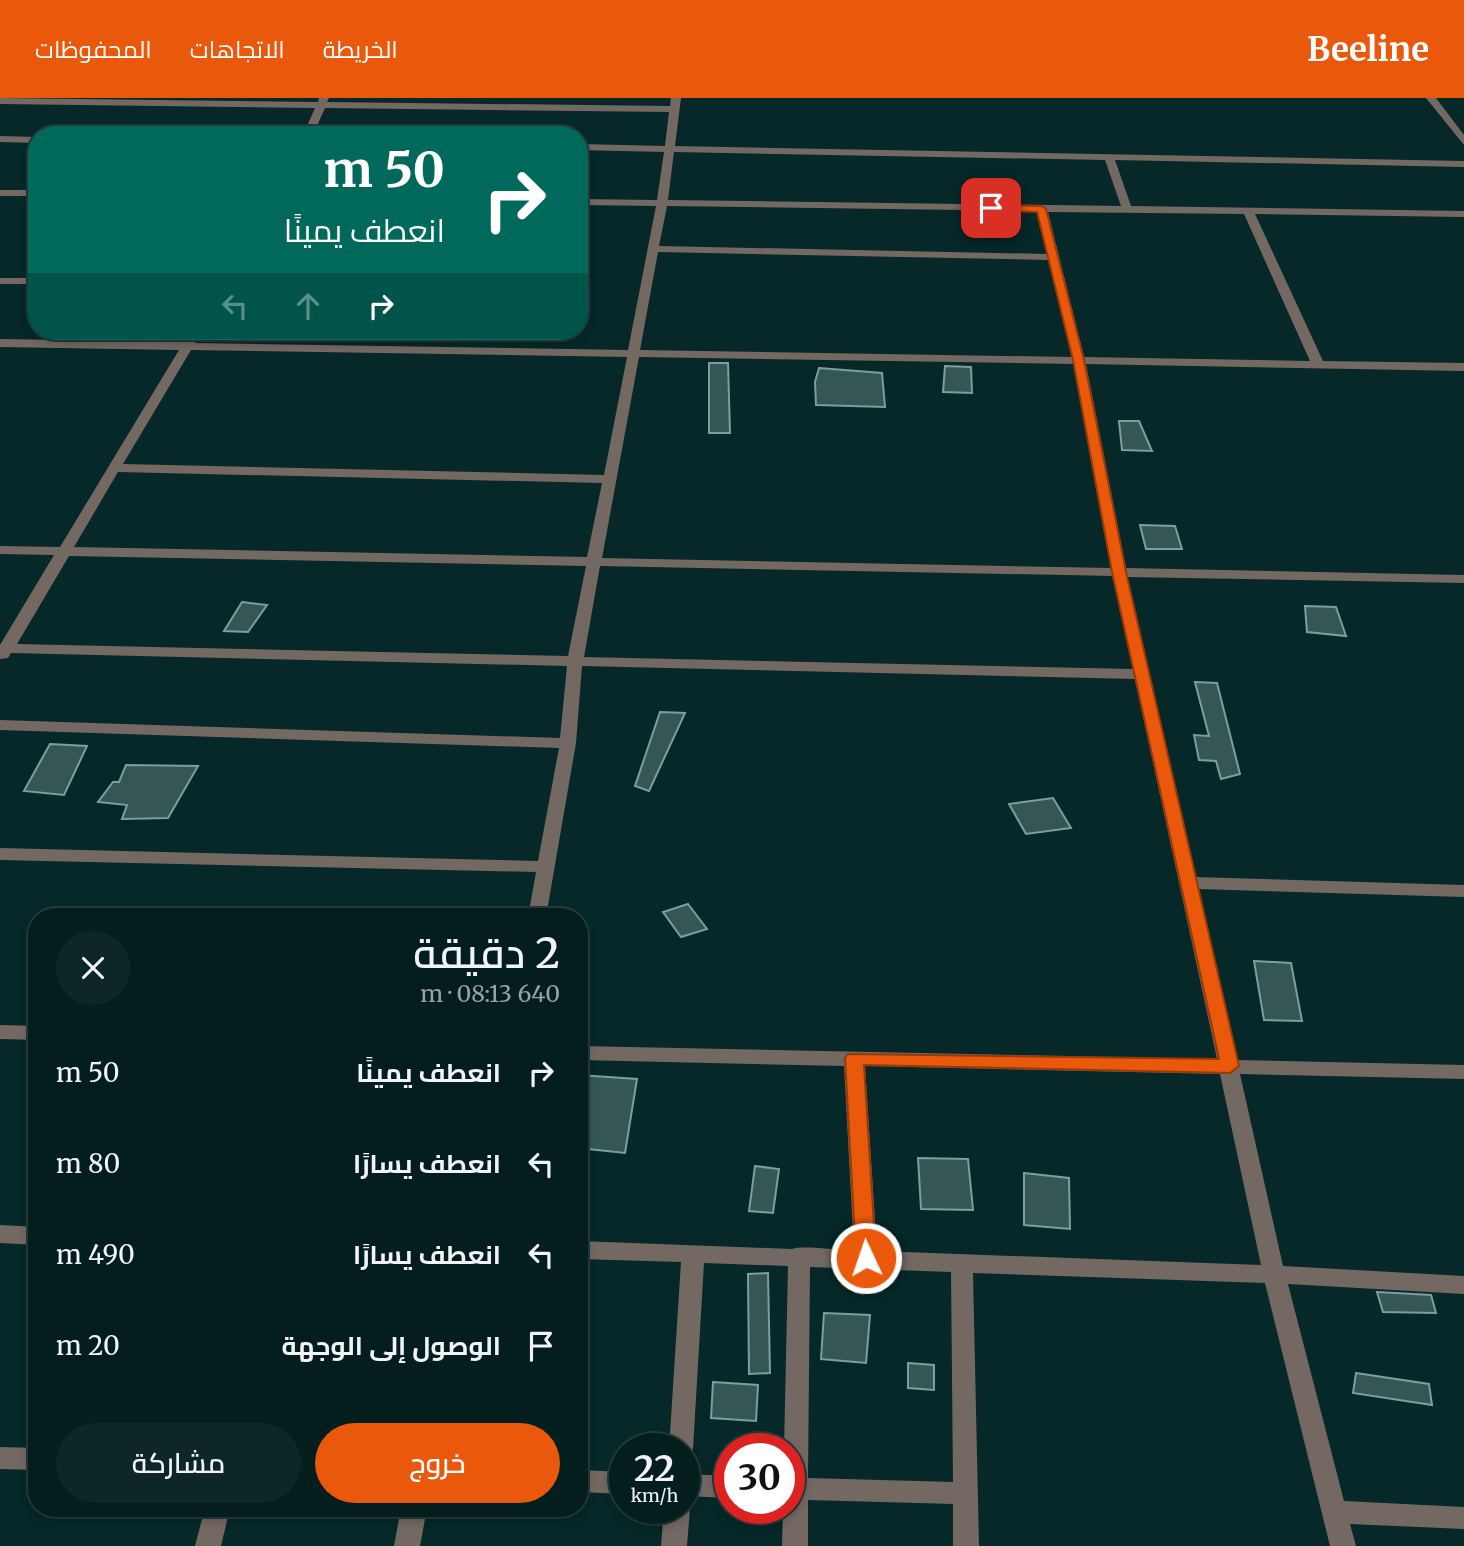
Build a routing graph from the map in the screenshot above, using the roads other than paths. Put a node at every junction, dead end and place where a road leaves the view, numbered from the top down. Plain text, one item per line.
1 (1431, 98) edge
2 (0, 101) edge
3 (323, 101) edge
4 (675, 103) edge
5 (1447, 120) junction
6 (1464, 120) edge
7 (311, 126) edge
8 (0, 139) edge
9 (28, 140) edge
10 (1464, 142) edge
11 (588, 147) edge
12 (670, 148) junction
13 (1109, 157) junction
14 (1464, 164) edge
15 (0, 193) edge
16 (28, 193) edge
17 (588, 202) edge
18 (662, 203) junction
19 (1042, 209) junction
20 (1127, 209) junction
21 (1248, 211) junction
22 (1464, 214) edge
23 (653, 249) junction
24 (1054, 257) junction
25 (0, 281) edge
26 (28, 281) edge
27 (190, 340) edge
28 (0, 343) edge
29 (187, 345) junction
30 (633, 353) junction
31 (1079, 360) junction
32 (1318, 364) junction
33 (1464, 367) edge
34 (114, 468) junction
35 (609, 479) junction
36 (0, 550) edge
37 (64, 551) junction
38 (594, 562) junction
39 (1119, 572) junction
40 (1464, 579) edge
41 (3, 653) edge
42 (575, 661) junction
43 (1142, 674) junction
44 (0, 725) edge
45 (568, 743) junction
46 (0, 854) edge
47 (548, 867) junction
48 (1188, 883) junction
49 (1464, 891) edge
50 (539, 908) edge
51 (0, 1032) edge
52 (28, 1033) edge
53 (588, 1053) edge
54 (854, 1058) junction
55 (1230, 1066) junction
56 (1464, 1073) edge
57 (0, 1234) edge
58 (28, 1236) edge
59 (588, 1250) edge
60 (693, 1253) junction
61 (799, 1255) junction
62 (866, 1258) junction
63 (962, 1262) junction
64 (1274, 1274) junction
65 (1463, 1288) edge
66 (682, 1433) edge
67 (794, 1433) edge
68 (0, 1458) edge
69 (28, 1459) edge
70 (588, 1482) edge
71 (609, 1483) edge
72 (805, 1489) edge
73 (965, 1493) junction
74 (1335, 1512) junction
75 (216, 1517) edge
76 (412, 1517) edge
77 (1464, 1518) edge
78 (676, 1524) edge
79 (794, 1524) edge
80 (208, 1546) edge
81 (407, 1546) edge
82 (674, 1546) edge
83 (795, 1546) edge
84 (966, 1546) edge
85 (1343, 1546) edge

1 - 5 street
2 - 3 street
3 - 4 street
3 - 7 street
4 - 12 street
5 - 6 street
5 - 10 street
8 - 9 street
11 - 12 street
12 - 13 street
12 - 18 street
13 - 14 street
13 - 20 street
15 - 16 street
17 - 18 street
18 - 19 street
18 - 23 street
19 - 20 street
19 - 24 street
20 - 21 street
21 - 22 street
21 - 32 street
23 - 24 street
23 - 30 street
24 - 31 street
25 - 26 street
27 - 29 street
28 - 29 street
29 - 30 street
29 - 34 street
30 - 31 street
30 - 35 street
31 - 32 street
31 - 39 street
32 - 33 street
34 - 35 street
34 - 37 street
35 - 38 street
36 - 37 street
37 - 38 street
37 - 41 street
38 - 39 street
38 - 42 street
39 - 40 street
39 - 43 street
41 - 42 street
42 - 43 street
42 - 45 street
43 - 48 street
44 - 45 street
45 - 47 street
46 - 47 street
47 - 50 street
48 - 49 street
48 - 55 street
51 - 52 street
53 - 54 street
54 - 55 street
54 - 62 street
55 - 56 street
55 - 64 street
57 - 58 street
59 - 60 street
60 - 61 street
60 - 66 street
61 - 62 street
61 - 67 street
62 - 63 street
63 - 64 street
63 - 73 street
64 - 65 street
64 - 74 street
68 - 69 street
70 - 71 street
72 - 73 street
73 - 84 street
74 - 77 street
74 - 85 street
75 - 80 street
76 - 81 street
78 - 82 street
79 - 83 street

